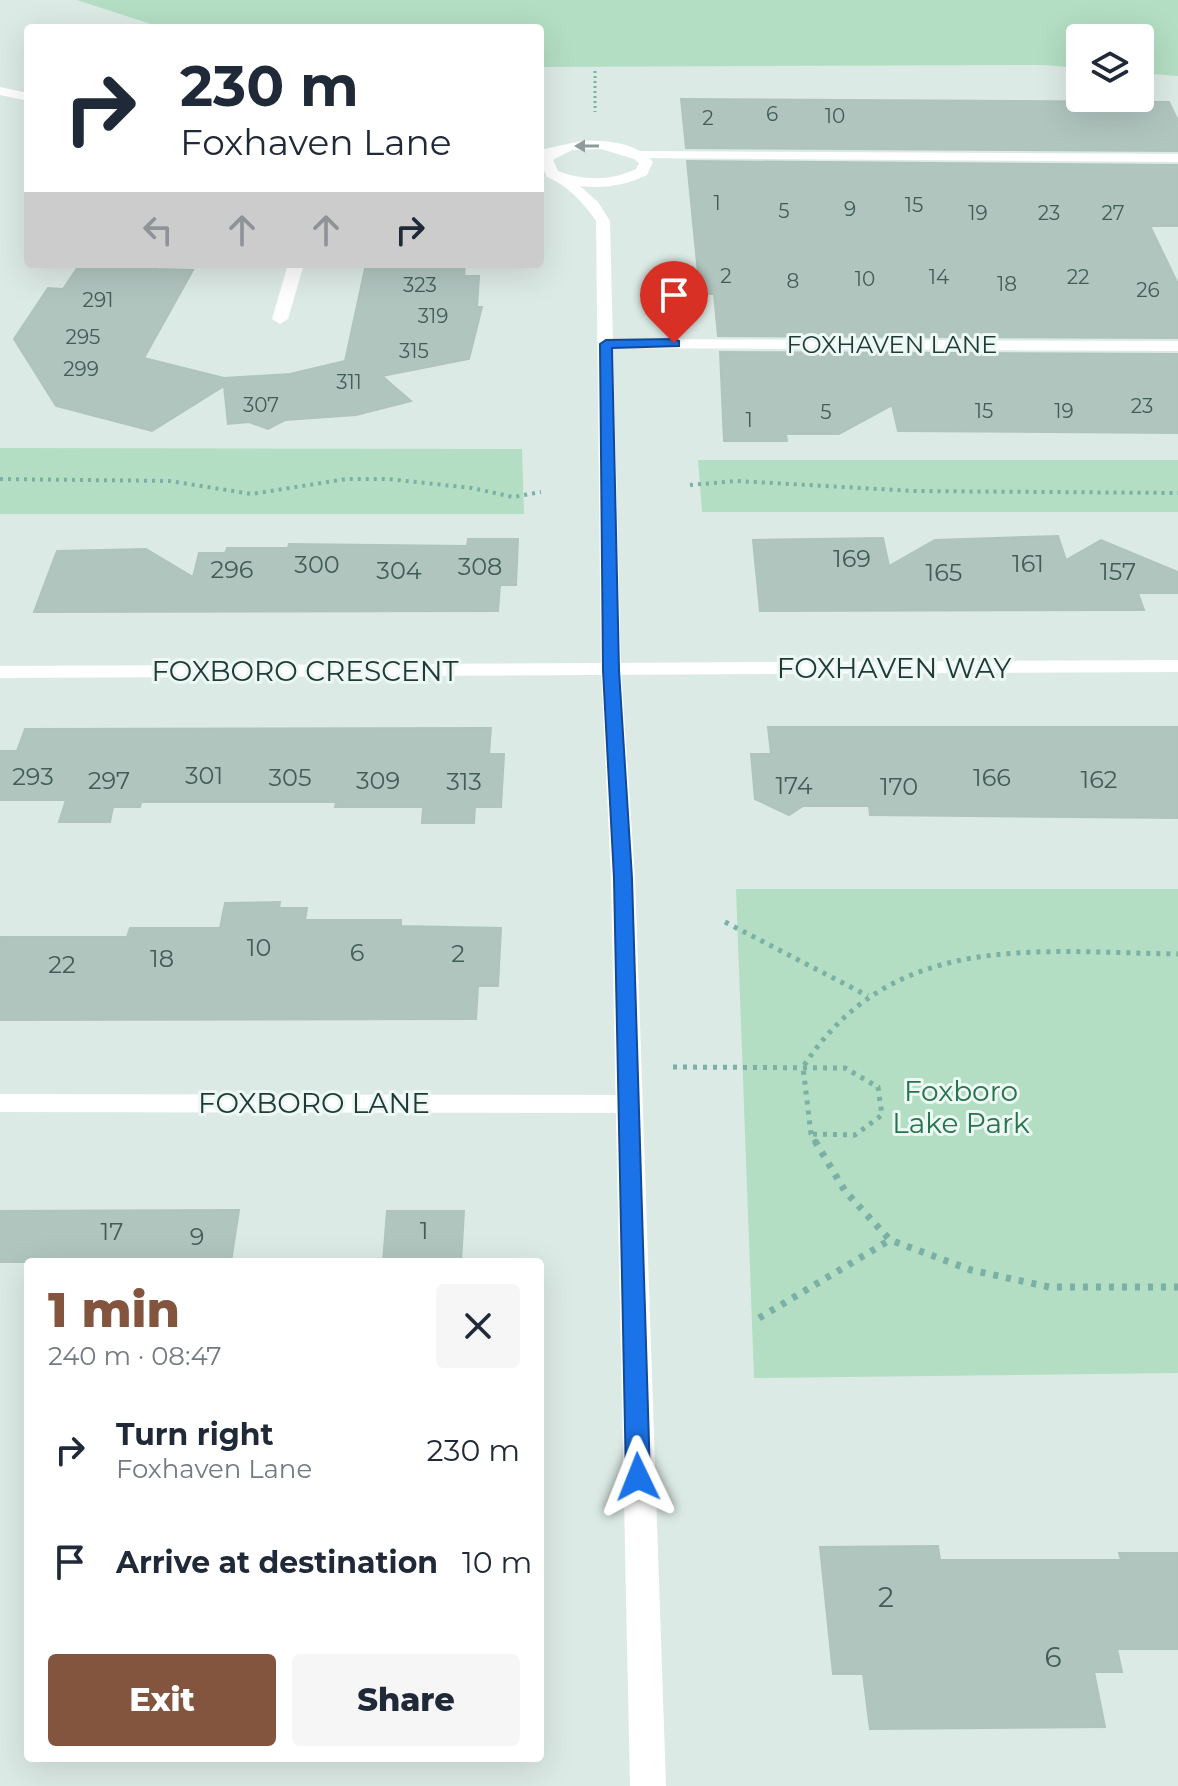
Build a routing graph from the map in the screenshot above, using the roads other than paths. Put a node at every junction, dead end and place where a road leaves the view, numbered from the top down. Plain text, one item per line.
1 (0, 91) edge
2 (24, 96) edge
3 (546, 153) edge
4 (640, 155) junction
5 (742, 155) junction
6 (1178, 158) edge
7 (642, 172) junction
8 (553, 176) edge
9 (614, 201) junction
10 (295, 268) edge
11 (280, 319) dead end
12 (606, 344) junction
13 (1178, 346) edge
14 (1178, 666) edge
15 (611, 670) junction
16 (0, 672) edge
17 (0, 1103) edge
18 (628, 1104) junction
19 (648, 1786) edge

1 - 2 street
4 -> 3 street
3 - 8 street
4 - 5 street
4 - 7 street
5 - 6 street
5 - 7 street
7 - 9 street
8 - 9 street
8 - 9 street
9 - 12 street
10 - 11 street
12 - 13 street, FOXHAVEN LANE
12 - 15 street
14 - 15 street, FOXHAVEN WAY
15 - 16 street, FOXBORO CRESCENT
15 - 18 street
17 - 18 street, FOXBORO LANE
18 - 19 street

